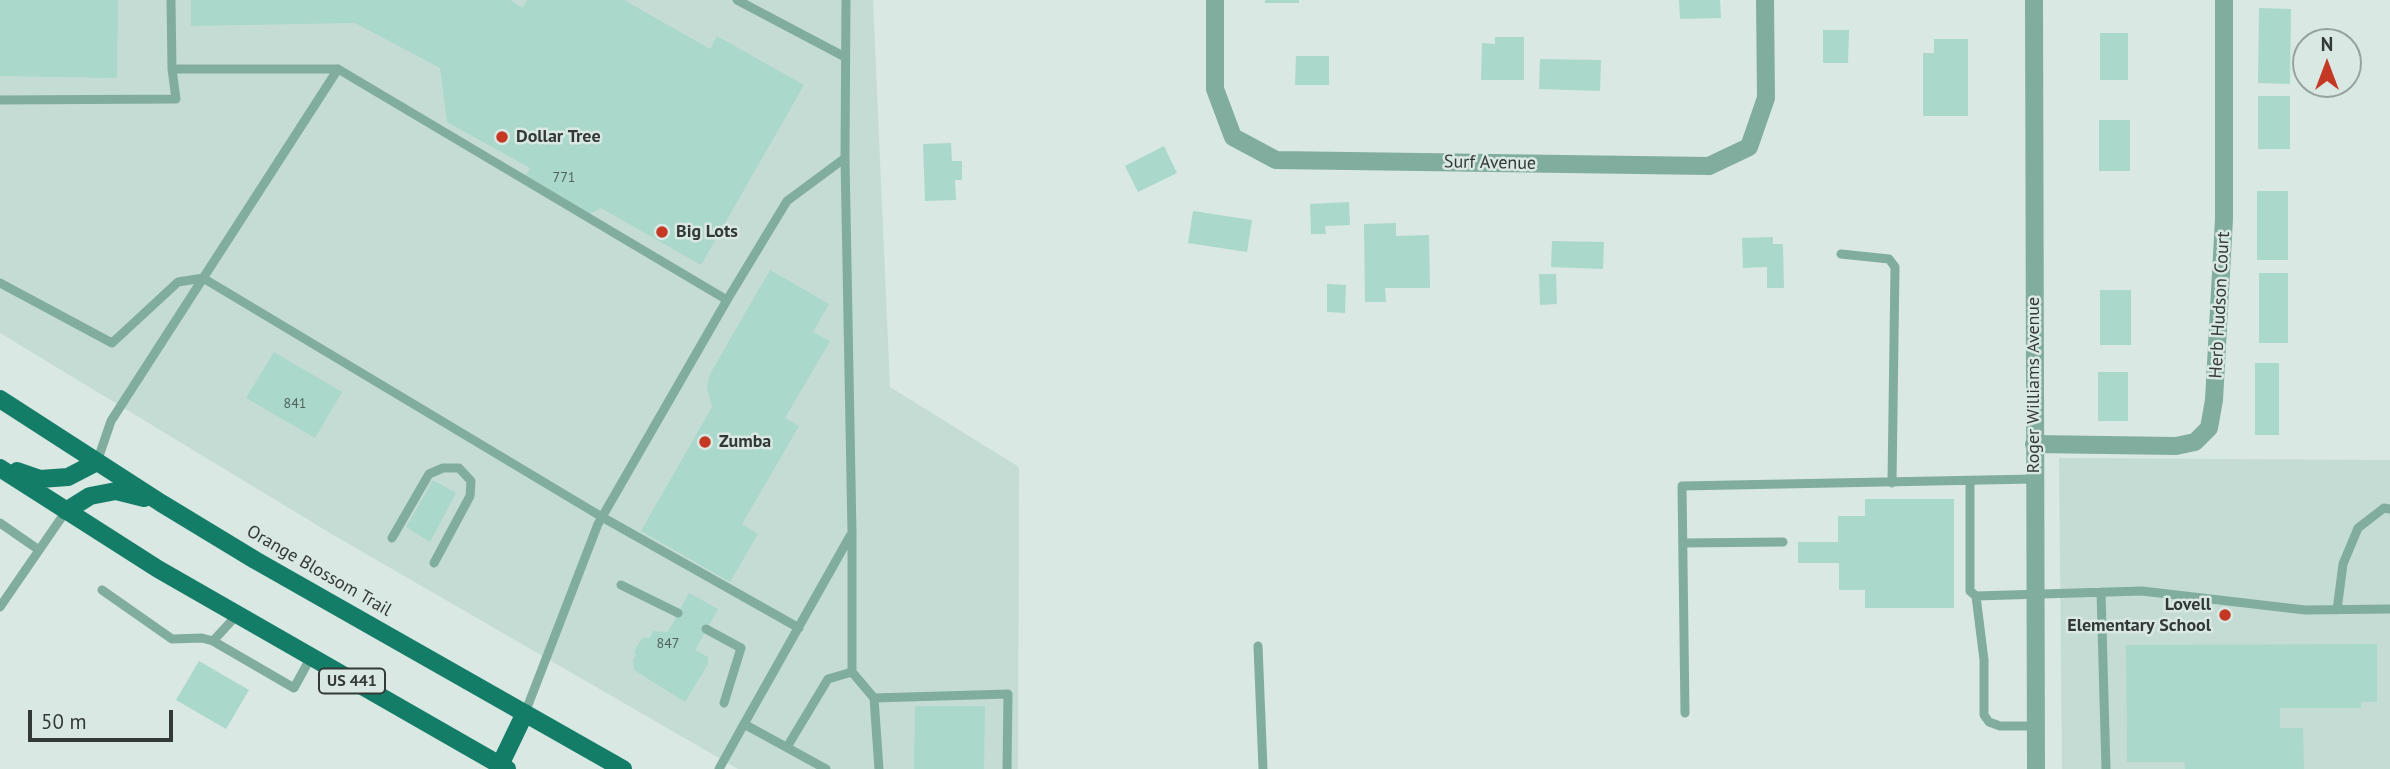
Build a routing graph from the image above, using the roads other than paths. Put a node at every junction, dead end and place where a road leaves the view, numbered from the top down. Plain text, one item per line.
1 (171, 0) edge
2 (737, 0) edge
3 (846, 0) edge
4 (1215, 0) edge
5 (1765, 0) edge
6 (2034, 0) edge
7 (2224, 0) edge
8 (845, 57) junction
9 (172, 69) junction
10 (338, 69) junction
11 (0, 100) edge
12 (845, 158) junction
13 (1841, 254) dead end
14 (203, 278) junction
15 (0, 283) edge
16 (727, 300) junction
17 (0, 399) edge
18 (2034, 444) junction
19 (97, 462) junction
20 (0, 466) edge
21 (2034, 479) junction
22 (1970, 481) junction
23 (1892, 483) junction
24 (160, 503) junction
25 (2390, 509) edge
26 (66, 511) junction
27 (602, 517) junction
28 (0, 523) edge
29 (852, 533) junction
30 (392, 538) dead end
31 (1783, 542) dead end
32 (1682, 543) junction
33 (39, 550) junction
34 (433, 564) dead end
35 (621, 585) dead end
36 (102, 590) dead end
37 (2101, 592) junction
38 (1976, 596) junction
39 (2035, 596) junction
40 (0, 607) edge
41 (2390, 609) edge
42 (2337, 610) junction
43 (678, 613) dead end
44 (237, 615) junction
45 (799, 628) junction
46 (706, 629) dead end
47 (212, 641) junction
48 (1258, 646) dead end
49 (311, 657) junction
50 (852, 672) junction
51 (873, 698) junction
52 (724, 703) dead end
53 (525, 713) junction
54 (1685, 713) dead end
55 (744, 724) junction
56 (2036, 726) junction
57 (787, 747) junction
58 (502, 768) edge
59 (623, 769) edge
60 (719, 769) edge
61 (826, 769) edge
62 (879, 769) edge
63 (1007, 769) edge
64 (1263, 769) edge
65 (2036, 769) edge
66 (2106, 769) edge

1 - 9 lane
2 - 8 lane
3 - 8 lane
4 - 5 street, Surf Avenue
6 - 18 street, Roger Williams Avenue
7 - 18 street, Herb Hudson Court
8 - 12 lane
9 - 10 lane
9 - 11 lane
10 - 14 lane
10 - 16 lane
12 - 16 lane
12 - 29 lane
13 - 23 lane
14 - 15 lane
14 - 19 lane
14 - 27 lane
16 - 27 lane
17 - 19 main road, Orange Blossom Trail
18 - 21 street, Roger Williams Avenue
19 - 20 main road
19 - 24 main road, Orange Blossom Trail
20 - 26 main road, US 441
21 - 22 lane
21 - 39 street, Roger Williams Avenue
22 - 23 lane
22 - 38 lane
23 - 32 lane
24 - 26 main road
24 - 53 main road, Orange Blossom Trail
25 - 42 lane
26 - 33 lane
26 - 44 main road, US 441
27 - 45 lane
27 - 53 lane
28 - 33 lane
29 - 45 lane
29 - 50 lane
30 - 34 lane
31 - 32 lane
32 - 54 lane
33 - 40 lane
35 - 43 lane
36 - 47 lane
37 - 39 lane
37 - 42 lane
37 - 66 lane
38 - 39 lane
38 - 56 lane
39 - 56 street, Roger Williams Avenue
41 - 42 lane
44 - 47 lane
44 - 49 main road, US 441
45 - 55 lane
46 - 52 lane
47 - 49 lane
48 - 64 lane
49 - 58 main road, US 441
50 - 51 lane
50 - 57 lane
51 - 62 lane
51 - 63 lane
53 - 58 main road
53 - 59 main road, Orange Blossom Trail
55 - 57 lane
55 - 60 lane
56 - 65 street, Roger Williams Avenue
57 - 61 lane

